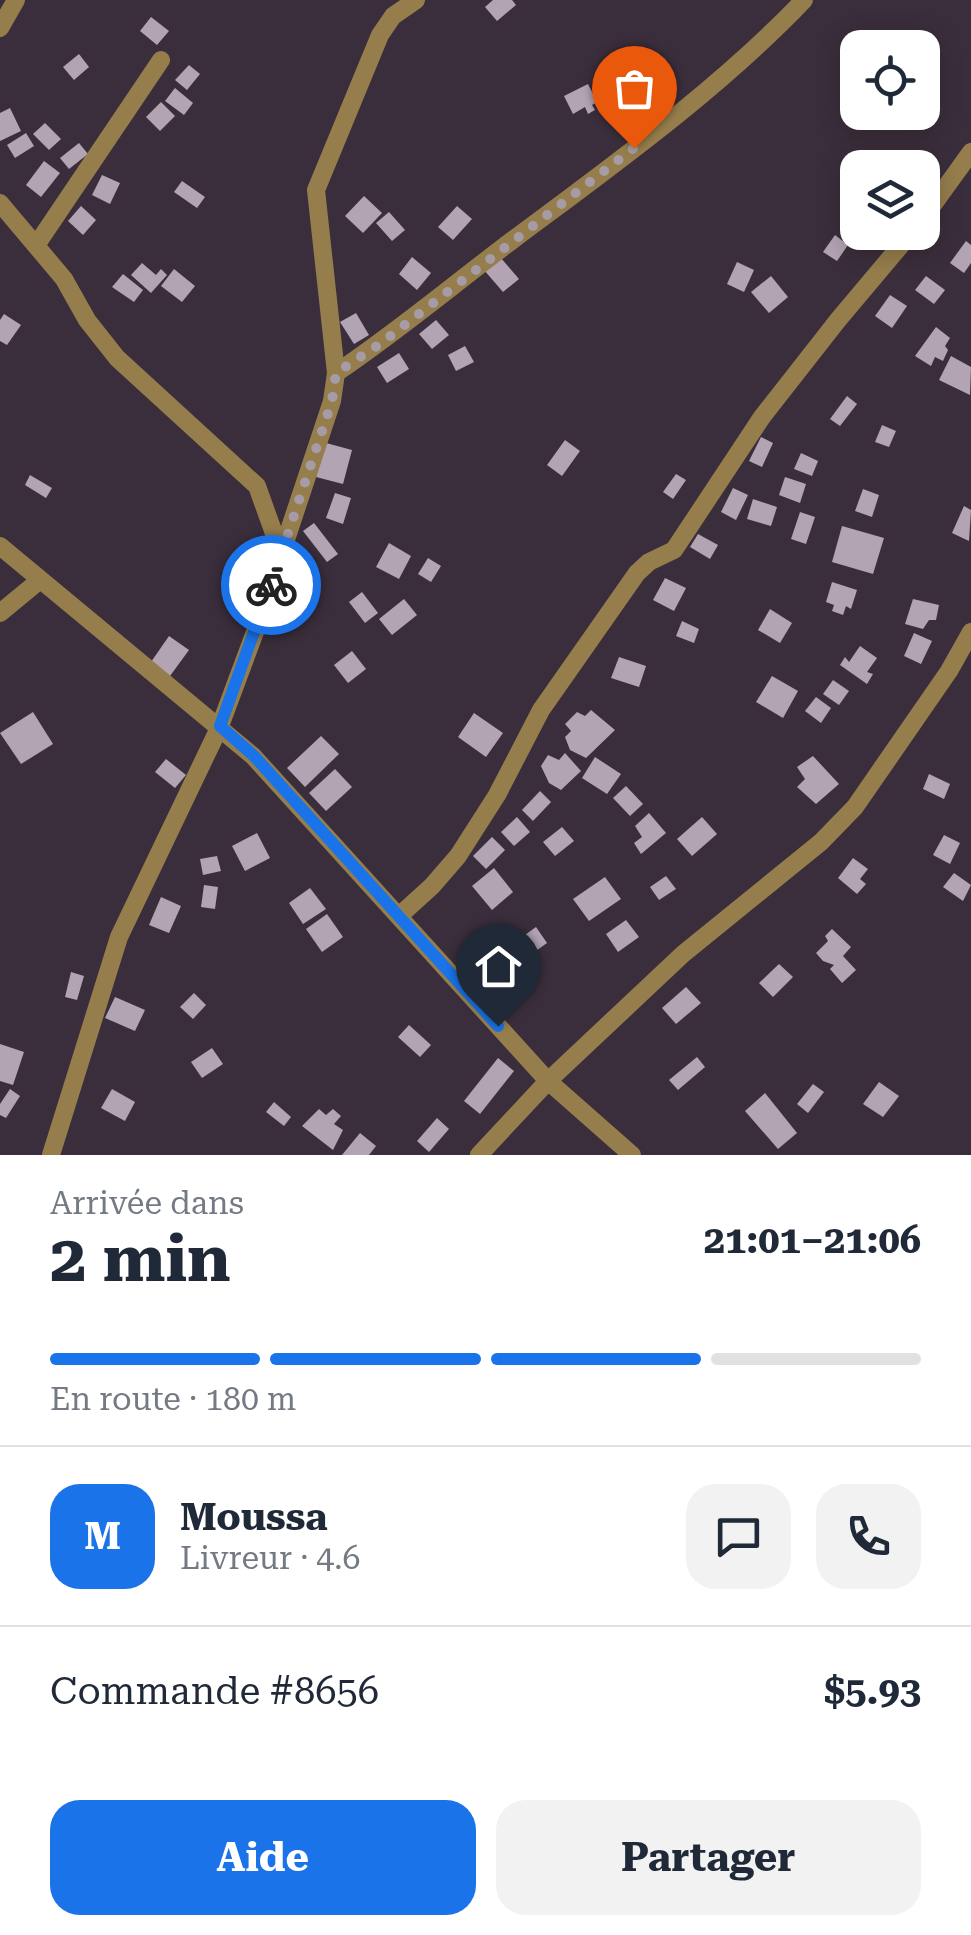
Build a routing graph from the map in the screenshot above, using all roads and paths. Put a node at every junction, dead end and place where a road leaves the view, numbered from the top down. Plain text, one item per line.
1 (16, 0) edge
2 (416, 0) edge
3 (804, 0) edge
4 (0, 28) edge
5 (161, 60) dead end
6 (971, 152) edge
7 (940, 195) edge
8 (0, 204) edge
9 (36, 244) junction
10 (897, 250) edge
11 (336, 373) junction
12 (0, 546) edge
13 (282, 553) junction
14 (40, 580) junction
15 (0, 612) edge
16 (971, 632) edge
17 (220, 726) junction
18 (399, 916) junction
19 (548, 1080) junction
20 (51, 1155) edge
21 (479, 1155) edge
22 (632, 1155) edge

1 - 4 street
2 - 11 street
3 - 11 street
5 - 9 street
6 - 7 street
8 - 9 street
9 - 13 street
10 - 18 street
11 - 13 street
12 - 14 street
13 - 17 street
14 - 15 street
14 - 17 street
16 - 19 street
17 - 18 street
17 - 20 street
18 - 19 street
19 - 21 street
19 - 22 street

